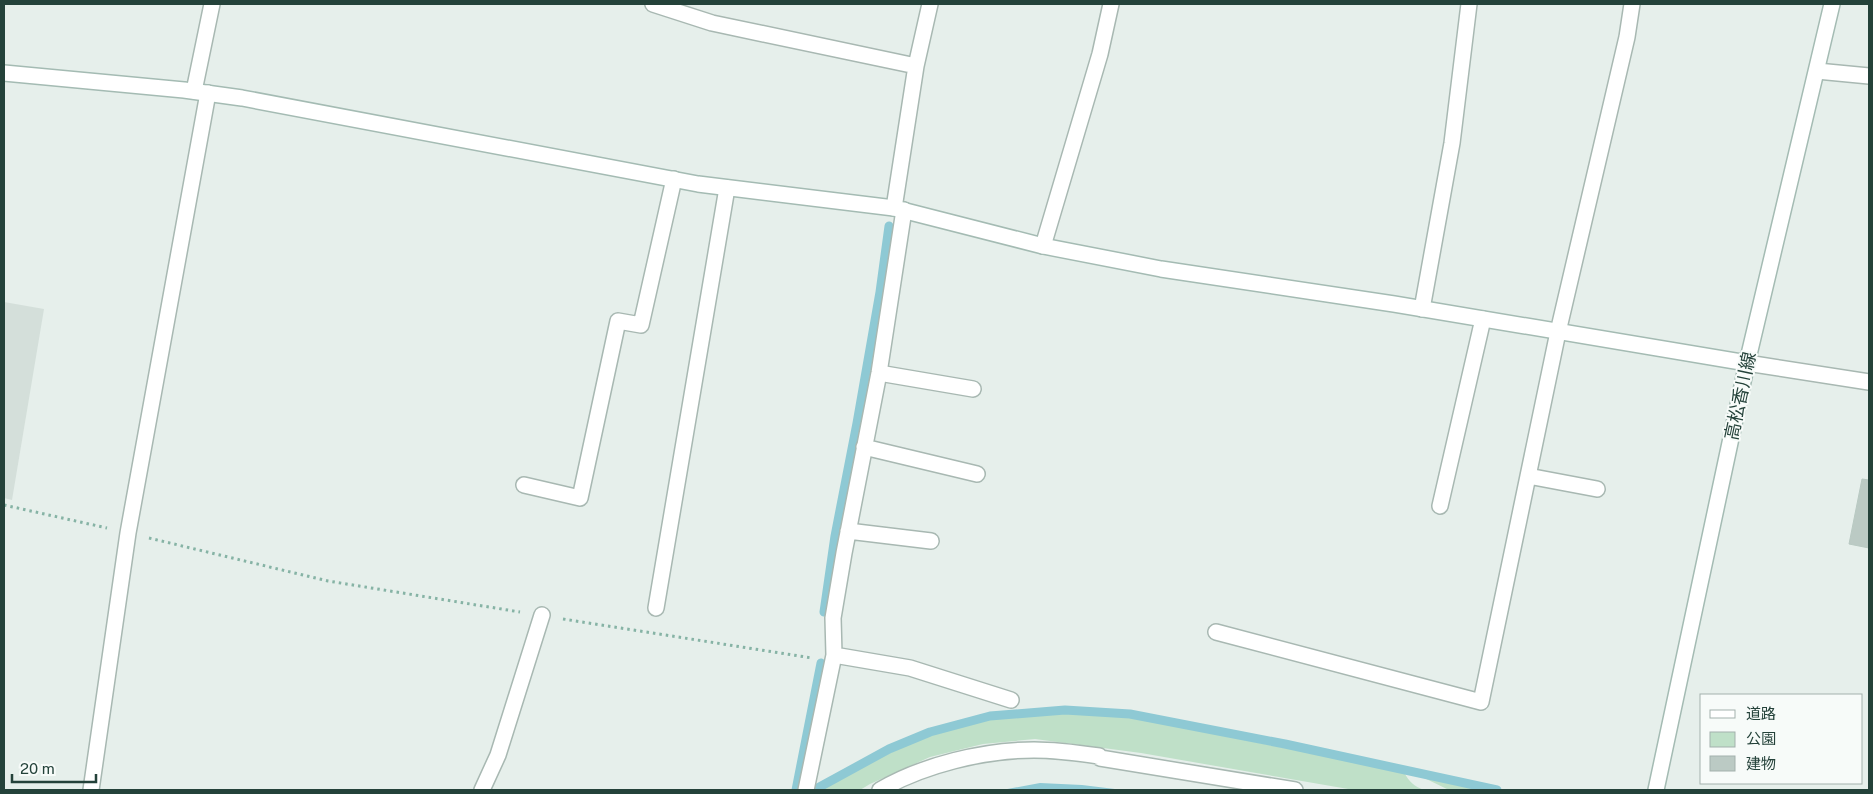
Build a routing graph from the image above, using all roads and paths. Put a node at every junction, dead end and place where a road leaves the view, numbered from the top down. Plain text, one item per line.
1 (212, 4) edge
2 (653, 4) edge
3 (930, 4) edge
4 (1111, 4) edge
5 (1469, 4) edge
6 (1632, 4) edge
7 (1832, 4) edge
8 (916, 66) junction
9 (1817, 71) junction
10 (4, 72) edge
11 (1869, 76) edge
12 (201, 92) junction
13 (674, 179) junction
14 (727, 188) junction
15 (899, 209) junction
16 (1043, 246) junction
17 (1422, 309) junction
18 (1483, 319) junction
19 (1558, 332) junction
20 (1747, 364) junction
21 (879, 373) junction
22 (1869, 382) edge
23 (973, 388) dead end
24 (864, 447) junction
25 (978, 474) dead end
26 (1528, 476) junction
27 (524, 485) dead end
28 (1597, 489) dead end
29 (4, 505) edge
30 (1440, 506) dead end
31 (848, 531) junction
32 (128, 533) junction
33 (931, 541) dead end
34 (656, 608) dead end
35 (542, 615) junction
36 (1216, 632) dead end
37 (834, 655) junction
38 (1011, 700) dead end
39 (91, 790) edge
40 (482, 790) edge
41 (806, 790) edge
42 (880, 790) edge
43 (1295, 790) edge
44 (1656, 790) edge

1 - 12 street
2 - 8 street
3 - 8 street
4 - 16 street
5 - 17 street
6 - 19 street
7 - 9 street, 高松香川線
8 - 15 street
9 - 11 street
9 - 20 street, 高松香川線
10 - 12 street
12 - 13 street
12 - 32 street
13 - 14 street
13 - 27 street
14 - 15 street
14 - 34 street
15 - 16 street
15 - 21 street
16 - 17 street
17 - 18 street
18 - 19 street
18 - 30 street
19 - 20 street
19 - 26 street
20 - 22 street
20 - 44 street, 高松香川線
21 - 23 street
21 - 24 street
24 - 25 street
24 - 31 street
26 - 28 street
26 - 36 street
29 - 32 path
31 - 33 street
31 - 37 street
32 - 35 path
32 - 39 street
35 - 37 path
35 - 40 street
37 - 38 street
37 - 41 street
42 - 43 street

